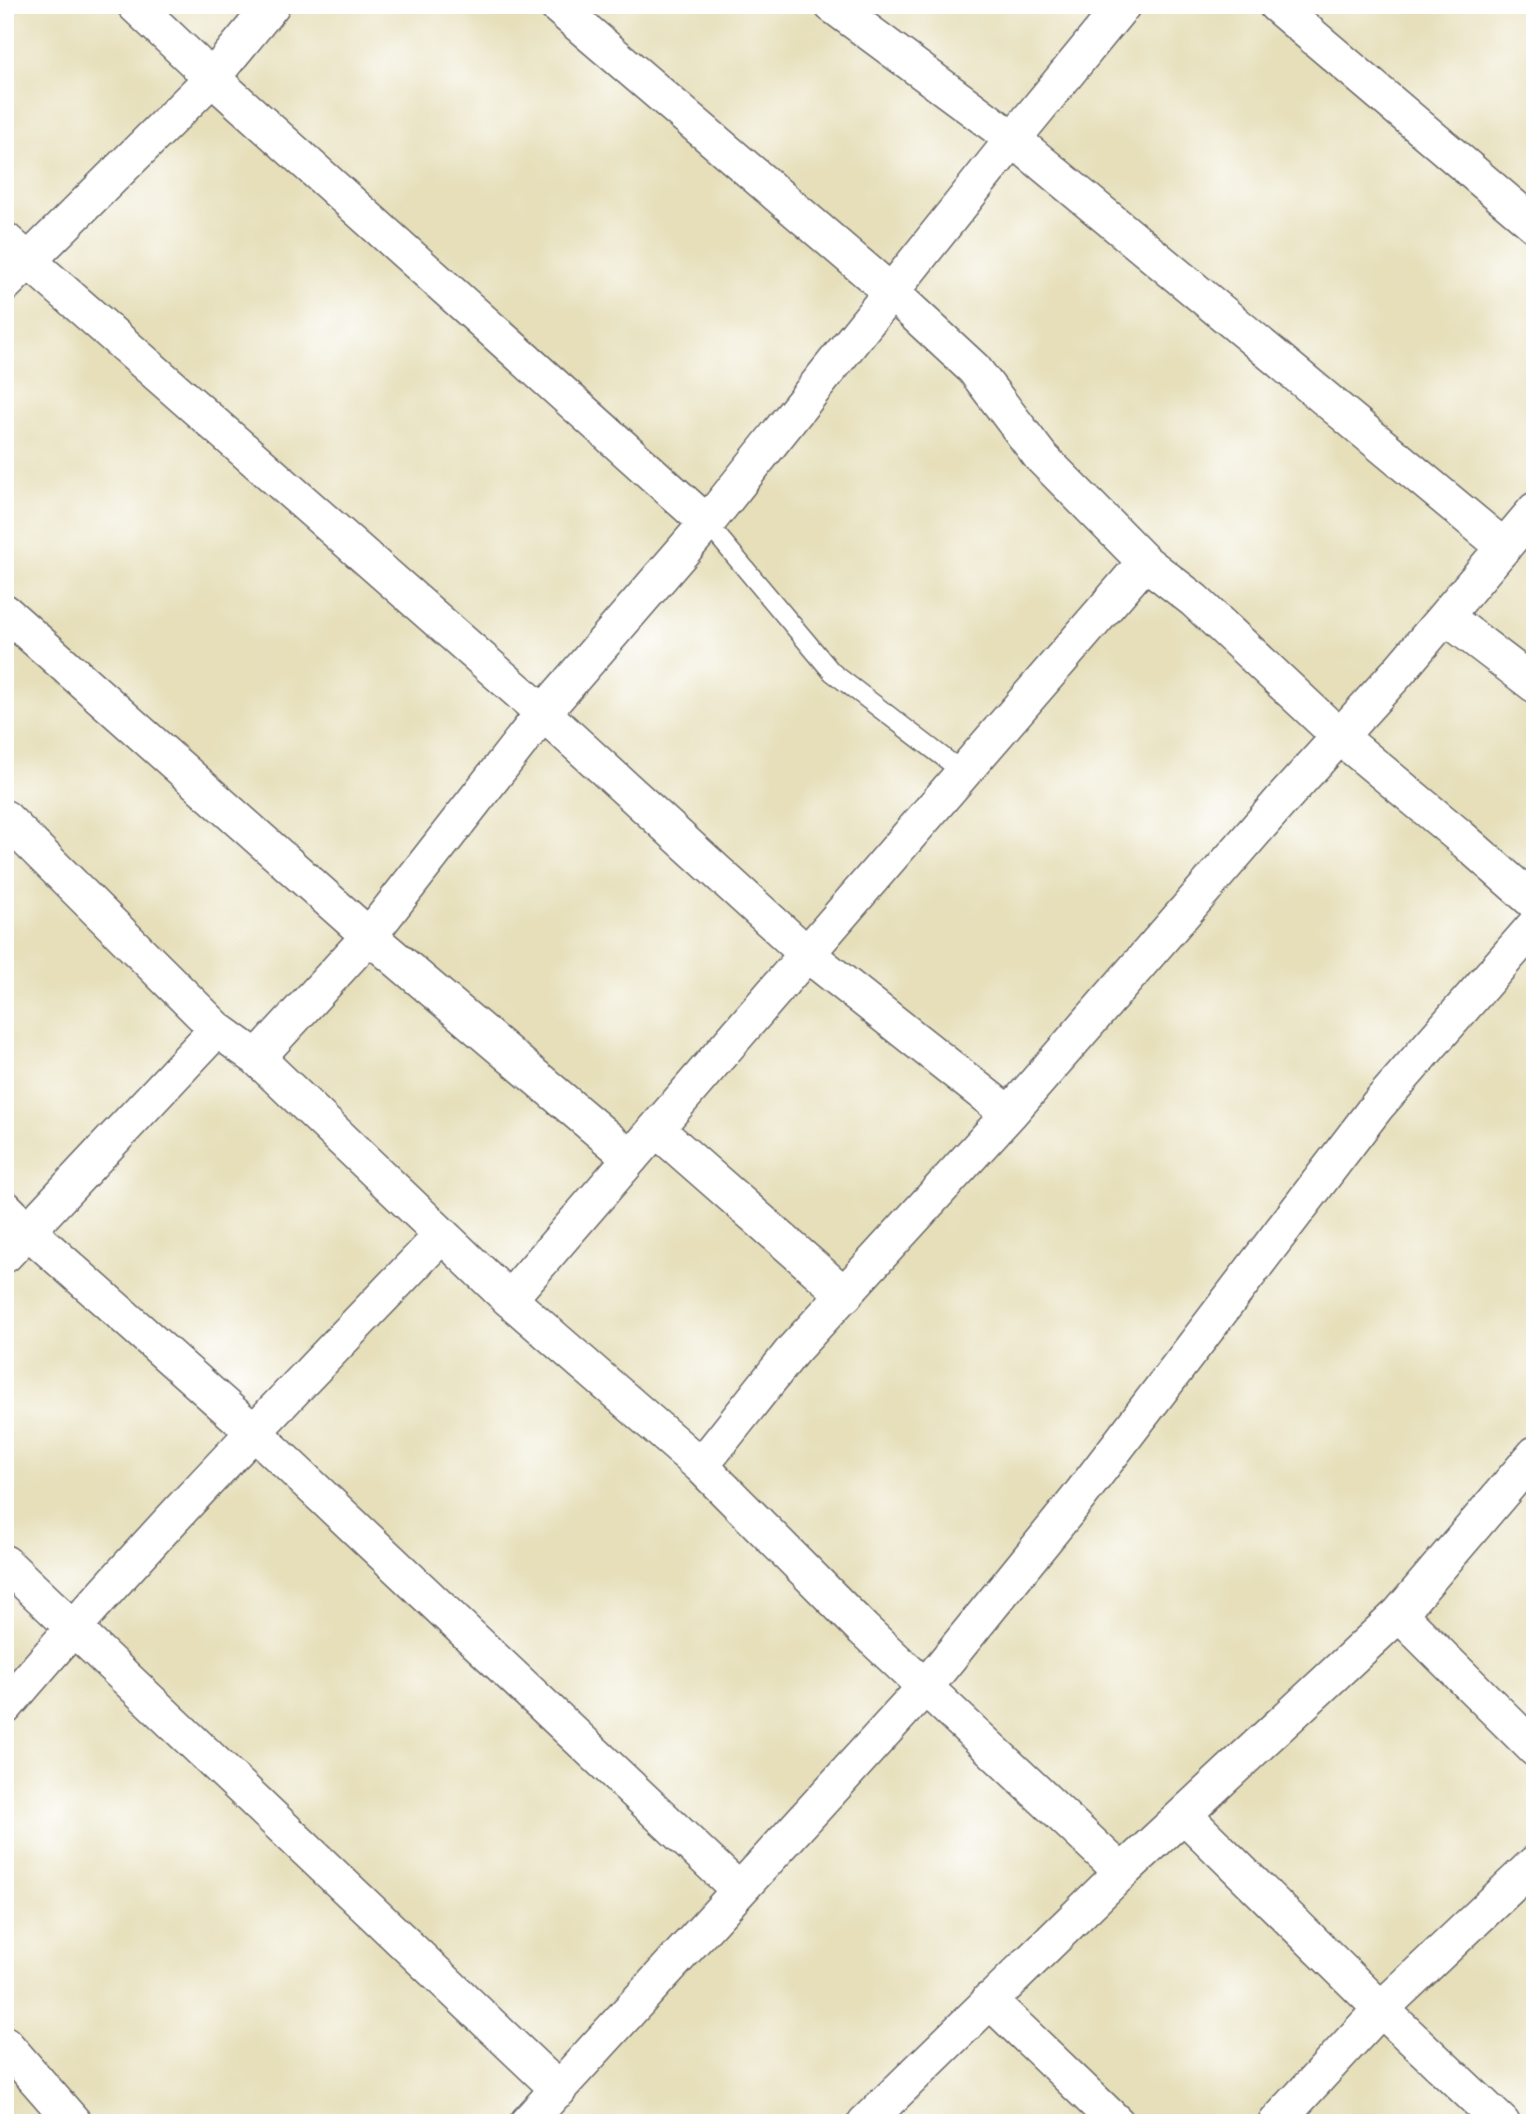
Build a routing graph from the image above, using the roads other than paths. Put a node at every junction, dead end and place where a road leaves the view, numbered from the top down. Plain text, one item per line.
1 (135, 5) edge
2 (272, 5) edge
3 (556, 5) edge
4 (832, 5) edge
5 (1123, 5) edge
6 (1276, 5) edge
7 (212, 78) junction
8 (1013, 139) junction
9 (1535, 225) edge
10 (12, 261) edge
11 (891, 292) junction
12 (1535, 510) edge
13 (708, 523) junction
14 (1504, 547) junction
15 (1145, 562) junction
16 (5, 612) edge
17 (1446, 617) junction
18 (1535, 685) edge
19 (543, 713) junction
20 (1339, 736) junction
21 (964, 773) junction
22 (5, 818) edge
23 (1535, 903) edge
24 (1535, 925) edge
25 (369, 936) junction
26 (807, 954) junction
27 (217, 1028) junction
28 (257, 1058) junction
29 (1009, 1114) junction
30 (656, 1129) junction
31 (631, 1158) junction
32 (13, 1232) edge
33 (442, 1235) junction
34 (845, 1295) junction
35 (509, 1299) junction
36 (254, 1432) junction
37 (1535, 1454) edge
38 (701, 1466) junction
39 (5, 1563) edge
40 (1399, 1614) junction
41 (72, 1628) junction
42 (926, 1686) junction
43 (5, 1707) edge
44 (1535, 1749) edge
45 (1184, 1815) junction
46 (1535, 1863) edge
47 (1122, 1872) junction
48 (739, 1890) junction
49 (989, 2000) junction
50 (1381, 2009) junction
51 (5, 2044) edge
52 (559, 2090) junction
53 (74, 2123) edge
54 (527, 2123) edge
55 (865, 2123) edge
56 (1117, 2123) edge
57 (1276, 2123) edge
58 (1502, 2123) edge

1 - 7 street
2 - 7 street
3 - 11 street
4 - 8 street
5 - 8 street
6 - 9 street
7 - 10 street
7 - 13 street
8 - 11 street
8 - 14 street
10 - 19 street
11 - 13 street
11 - 15 street
12 - 14 street
13 - 19 street
13 - 21 lane
14 - 17 street
15 - 20 street
15 - 21 street
16 - 25 street
17 - 18 street
17 - 20 street
19 - 25 street
19 - 26 street
20 - 23 street
20 - 29 street
21 - 26 street
22 - 27 street
24 - 42 street
25 - 28 street
25 - 31 street
26 - 29 street
26 - 30 street
27 - 28 street
27 - 32 street
28 - 33 street
29 - 34 street
30 - 31 street
30 - 34 street
31 - 35 street
32 - 36 street
33 - 35 street
33 - 36 street
34 - 38 street
35 - 38 street
36 - 41 street
36 - 48 street
37 - 40 street
38 - 42 street
39 - 41 street
40 - 44 street
40 - 45 street
41 - 43 street
41 - 52 street
42 - 47 street
42 - 48 street
45 - 47 street
45 - 50 street
46 - 50 street
47 - 49 street
48 - 52 street
49 - 55 street
49 - 56 street
50 - 57 street
50 - 58 street
51 - 53 street
52 - 54 street

